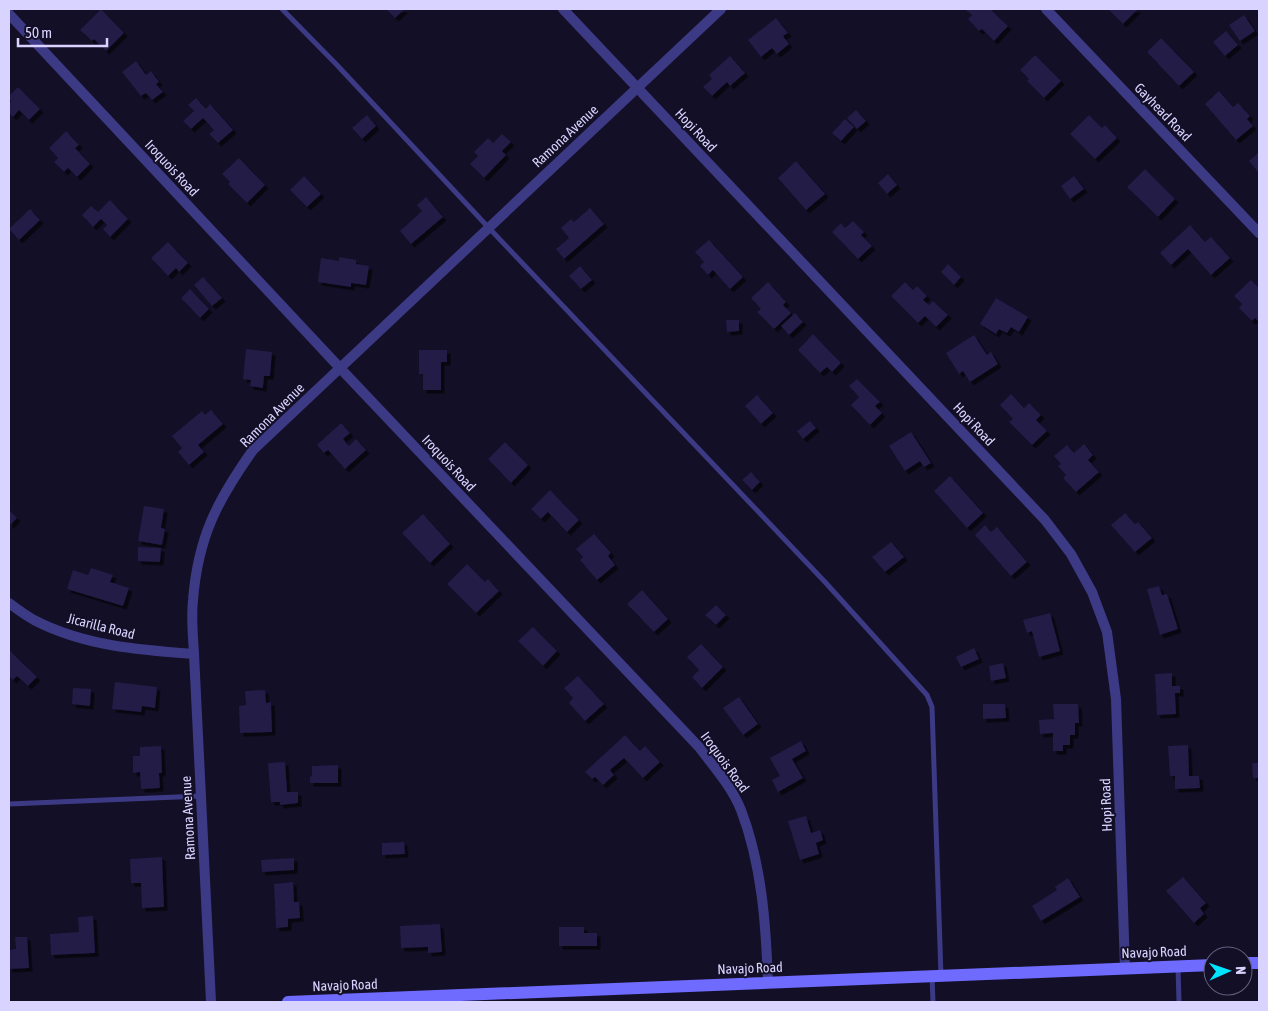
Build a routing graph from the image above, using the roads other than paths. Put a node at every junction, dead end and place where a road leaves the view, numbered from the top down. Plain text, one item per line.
1 (282, 9) edge
2 (563, 9) edge
3 (721, 9) edge
4 (1046, 9) edge
5 (9, 14) edge
6 (637, 88) junction
7 (488, 227) junction
8 (1259, 233) edge
9 (340, 368) junction
10 (9, 603) edge
11 (194, 654) junction
12 (201, 796) junction
13 (9, 804) edge
14 (1203, 965) edge
15 (1178, 966) junction
16 (1125, 968) junction
17 (936, 976) junction
18 (768, 983) junction
19 (211, 1002) edge
20 (288, 1002) edge
21 (933, 1002) edge
22 (1179, 1002) edge

1 - 7 lane
2 - 6 street, Hopi Road
3 - 6 street, Ramona Avenue
4 - 8 street, Gayhead Road
5 - 9 street, Iroquois Road
6 - 7 street, Ramona Avenue
6 - 16 street, Hopi Road
7 - 9 street, Ramona Avenue
7 - 17 lane
9 - 11 street, Ramona Avenue
9 - 18 street, Iroquois Road
10 - 11 street, Jicarilla Road
11 - 12 street, Ramona Avenue
12 - 13 lane
12 - 19 street, Ramona Avenue
14 - 15 main road, Navajo Road
15 - 16 main road, Navajo Road
15 - 22 lane
16 - 17 main road, Navajo Road
17 - 18 main road, Navajo Road
17 - 21 lane
18 - 20 main road, Navajo Road

